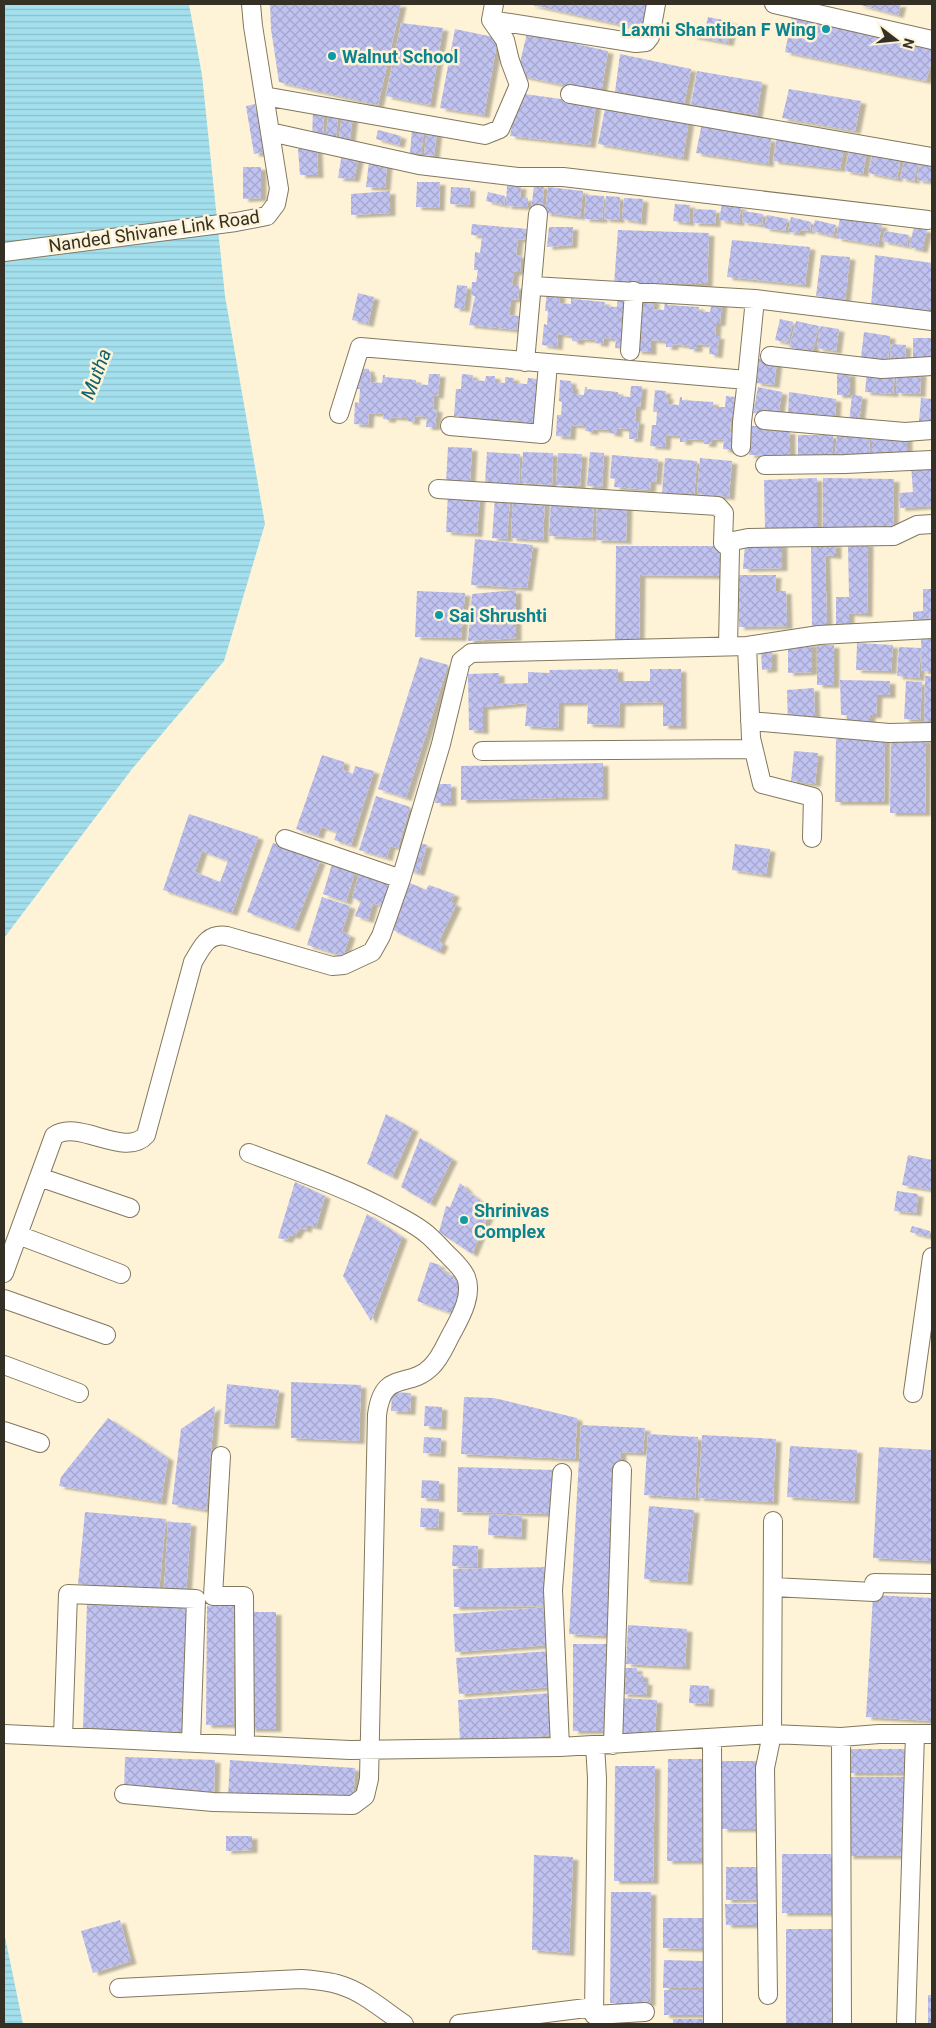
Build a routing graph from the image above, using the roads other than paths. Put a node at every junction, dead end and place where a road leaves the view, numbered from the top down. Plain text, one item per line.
1 (251, 4) edge
2 (656, 4) edge
3 (774, 4) edge
4 (493, 12) edge
5 (932, 40) edge
6 (570, 94) dead end
7 (264, 96) junction
8 (270, 132) junction
9 (932, 157) edge
10 (538, 214) dead end
11 (928, 220) dead end
12 (4, 252) edge
13 (532, 286) junction
14 (634, 291) junction
15 (755, 299) junction
16 (932, 321) edge
17 (630, 351) dead end
18 (770, 356) dead end
19 (525, 362) junction
20 (548, 364) junction
21 (932, 366) edge
22 (747, 380) junction
23 (339, 414) dead end
24 (764, 420) dead end
25 (450, 426) dead end
26 (932, 430) edge
27 (741, 447) dead end
28 (932, 460) edge
29 (764, 465) dead end
30 (438, 489) dead end
31 (932, 524) edge
32 (723, 543) junction
33 (932, 629) edge
34 (728, 646) junction
35 (747, 646) junction
36 (750, 721) junction
37 (932, 732) edge
38 (754, 749) junction
39 (482, 751) dead end
40 (812, 838) dead end
41 (286, 839) dead end
42 (401, 879) junction
43 (249, 1153) dead end
44 (39, 1177) junction
45 (130, 1208) dead end
46 (18, 1235) junction
47 (932, 1258) edge
48 (4, 1273) edge
49 (121, 1274) dead end
50 (4, 1299) edge
51 (106, 1335) dead end
52 (4, 1365) edge
53 (79, 1393) dead end
54 (914, 1394) dead end
55 (4, 1430) edge
56 (40, 1443) dead end
57 (221, 1456) dead end
58 (622, 1470) dead end
59 (562, 1473) dead end
60 (774, 1521) dead end
61 (932, 1584) edge
62 (773, 1587) junction
63 (4, 1734) edge
64 (772, 1734) junction
65 (924, 1734) edge
66 (62, 1737) junction
67 (841, 1737) junction
68 (712, 1738) junction
69 (192, 1743) junction
70 (245, 1745) junction
71 (595, 1745) junction
72 (613, 1745) junction
73 (560, 1747) junction
74 (370, 1750) junction
75 (124, 1794) dead end
76 (119, 1988) dead end
77 (768, 1995) dead end
78 (594, 2007) junction
79 (645, 2012) dead end
80 (535, 2019) edge
81 (404, 2024) edge
82 (459, 2024) edge
83 (713, 2024) edge
84 (842, 2024) edge
85 (906, 2024) edge

1 - 7 street, Nanded Shivane Link Road
2 - 4 street
3 - 5 street
4 - 7 street
6 - 9 street
7 - 8 street, Nanded Shivane Link Road
8 - 11 street
8 - 12 street, Nanded Shivane Link Road
10 - 13 street
13 - 14 street
13 - 19 street
14 - 15 street
14 - 17 street
15 - 16 street
15 - 22 street
18 - 21 street
19 - 20 street
19 - 23 street
20 - 22 street
20 - 25 street
22 - 27 street
24 - 26 street
28 - 29 street
30 - 32 street
31 - 32 street
32 - 34 street
33 - 35 street
34 - 35 street
34 - 42 street
35 - 36 street
36 - 37 street
36 - 38 street
38 - 39 street
38 - 40 street
41 - 42 street
42 - 44 street
43 - 74 street
44 - 45 street
44 - 46 street
46 - 48 street
46 - 49 street
47 - 54 street
50 - 51 street
52 - 53 street
55 - 56 street
57 - 70 street
58 - 72 street
59 - 73 street
60 - 62 street
61 - 62 street
62 - 64 street
63 - 66 street
64 - 67 street
64 - 68 street
64 - 77 street
65 - 67 street
65 - 85 street
66 - 69 street
66 - 69 street
67 - 84 street
68 - 72 street
68 - 83 street
69 - 70 street
70 - 74 street
71 - 72 street
71 - 73 street
71 - 78 street
73 - 74 street
74 - 75 street
76 - 81 street
78 - 79 street
78 - 80 street
80 - 82 street

